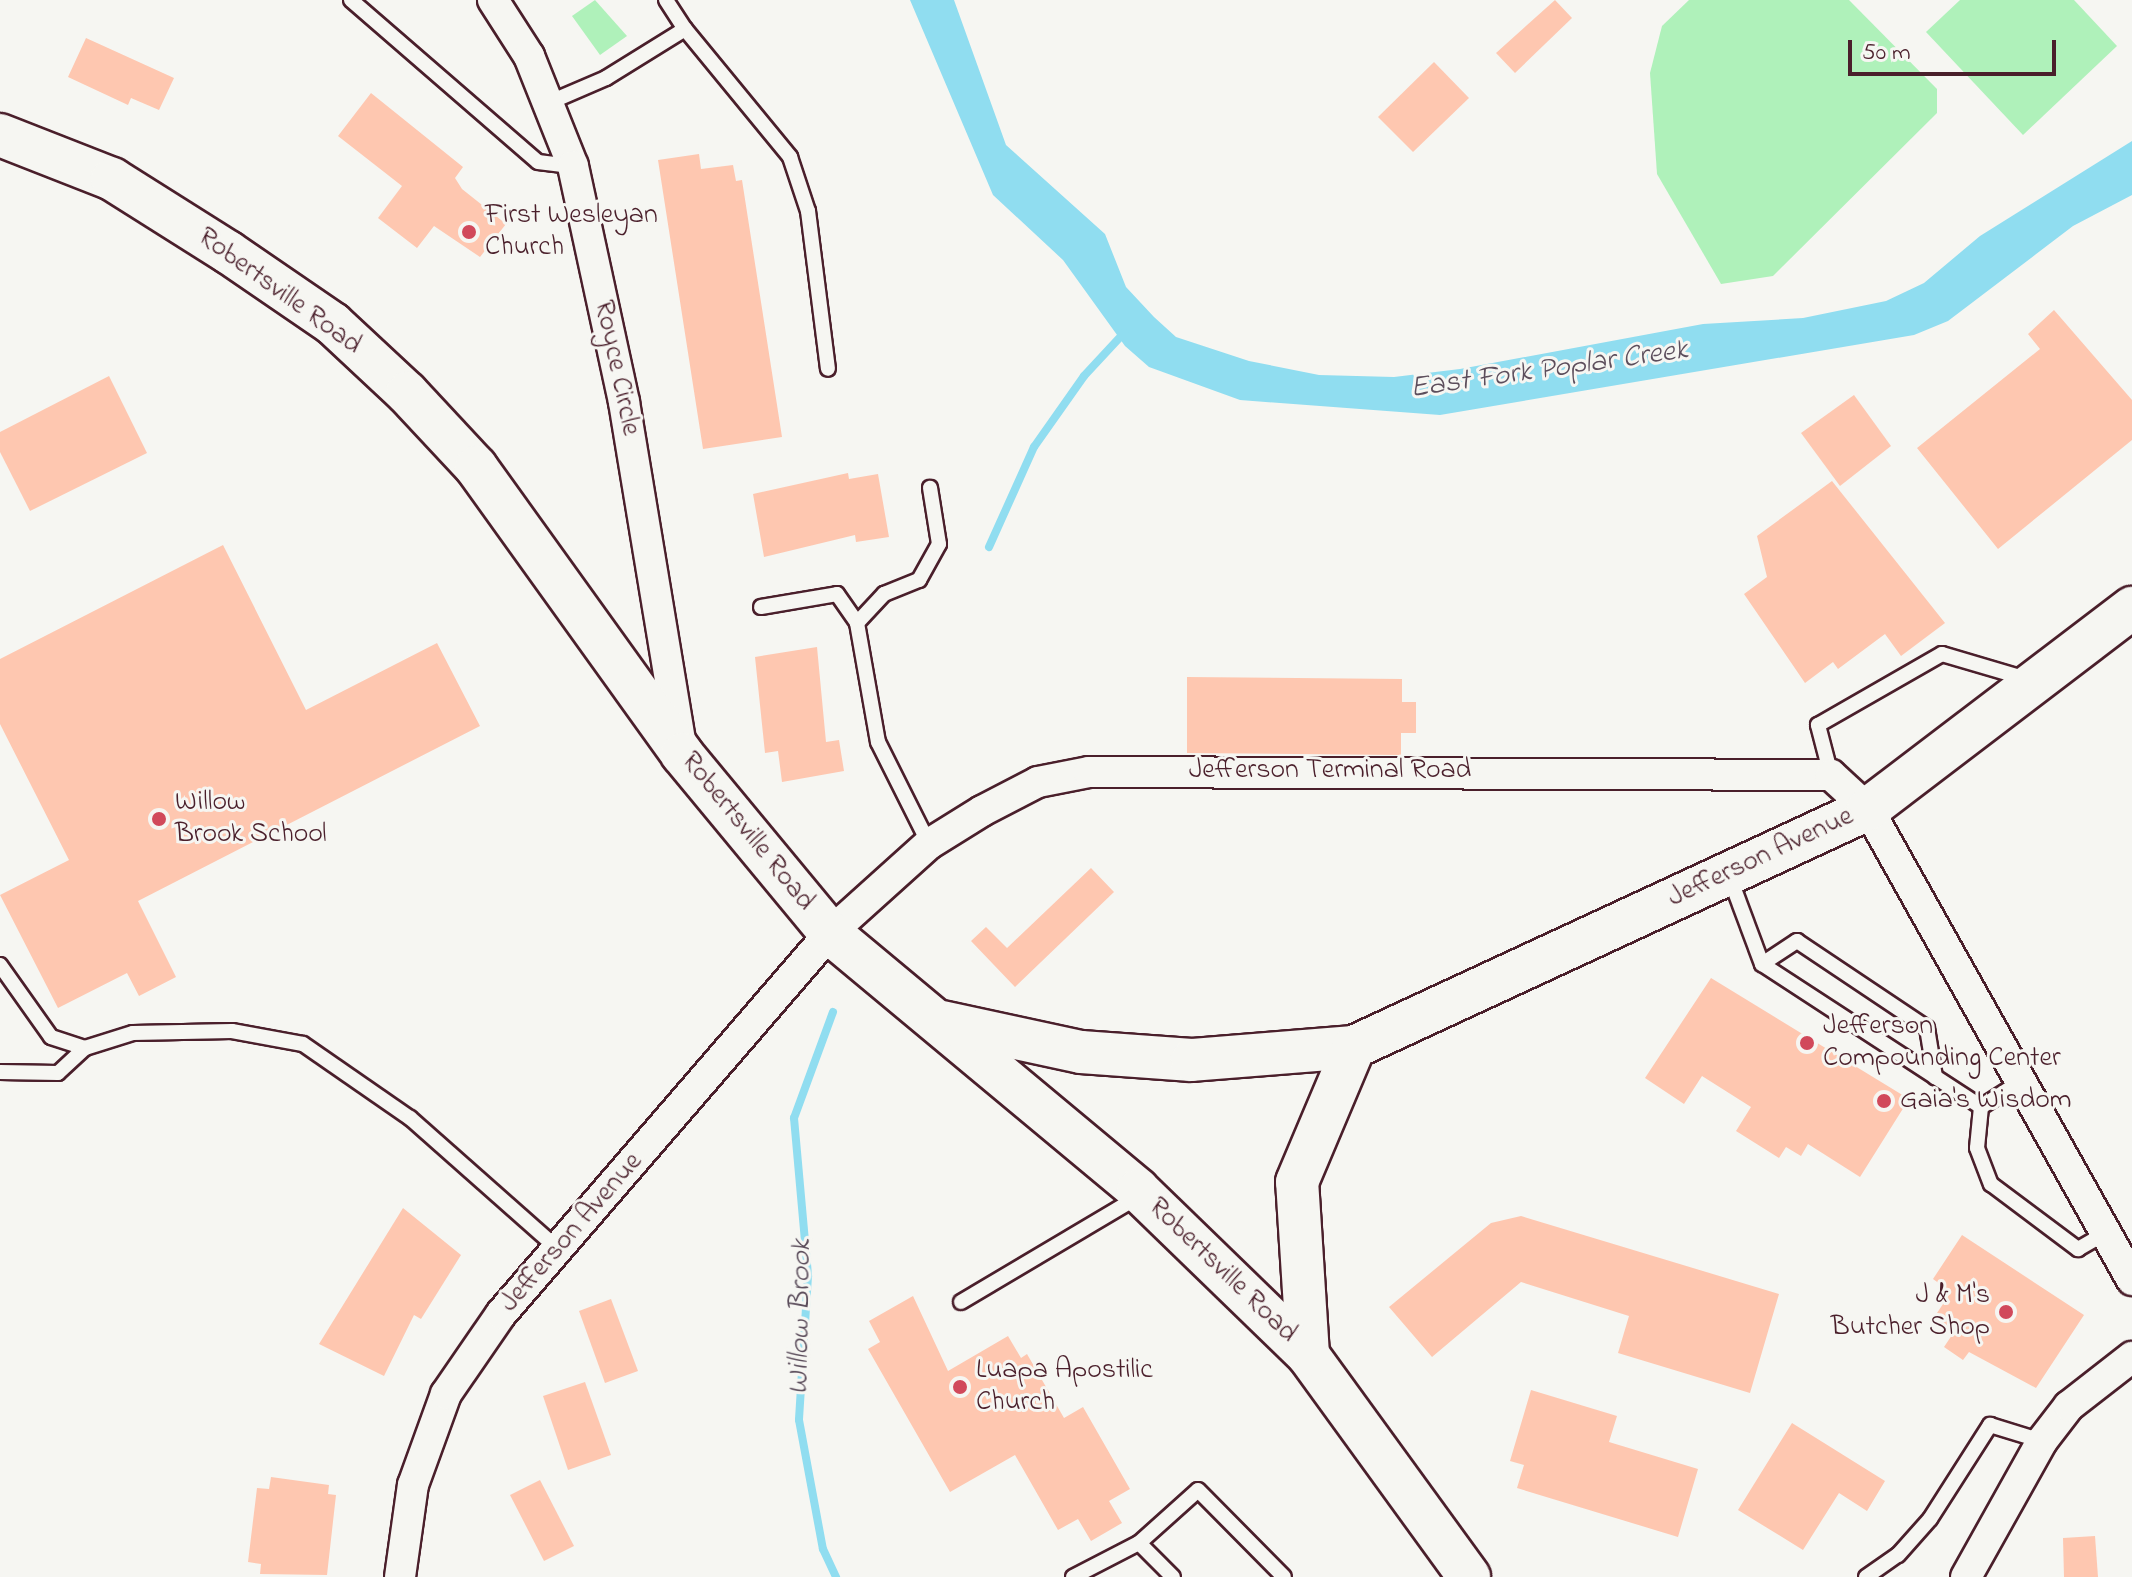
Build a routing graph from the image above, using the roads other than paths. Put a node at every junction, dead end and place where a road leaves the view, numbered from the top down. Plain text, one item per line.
1 (351, 0) edge
2 (493, 0) edge
3 (666, 0) edge
4 (685, 29) junction
5 (548, 103) junction
6 (0, 135) edge
7 (573, 166) junction
8 (828, 369) dead end
9 (930, 488) dead end
10 (761, 607) dead end
11 (2127, 621) edge
12 (857, 623) junction
13 (2039, 683) junction
14 (682, 754) junction
15 (1831, 775) junction
16 (1868, 809) junction
17 (929, 844) junction
18 (1728, 873) junction
19 (830, 933) junction
20 (1762, 964) junction
21 (0, 965) edge
22 (937, 1021) junction
23 (1354, 1047) junction
24 (85, 1048) junction
25 (0, 1072) edge
26 (1935, 1077) junction
27 (2020, 1082) junction
28 (1981, 1107) junction
29 (1142, 1194) junction
30 (2106, 1233) junction
31 (558, 1249) junction
32 (2132, 1280) edge
33 (961, 1302) dead end
34 (1308, 1355) junction
35 (2132, 1357) edge
36 (2042, 1441) junction
37 (1139, 1543) junction
38 (400, 1577) edge
39 (1073, 1577) edge
40 (1173, 1577) edge
41 (1284, 1577) edge
42 (1469, 1577) edge
43 (1866, 1577) edge
44 (1966, 1577) edge

1 - 7 lane
2 - 5 street, Royce Circle
3 - 4 lane
4 - 5 lane
4 - 8 lane
5 - 7 street, Royce Circle
6 - 14 street, Robertsville Road
7 - 14 street, Royce Circle
9 - 12 lane
10 - 12 lane
11 - 13 street, Jefferson Avenue
12 - 17 lane
13 - 15 lane
13 - 16 street, Jefferson Avenue
14 - 19 street, Robertsville Road
15 - 16 street
15 - 17 street, Jefferson Terminal Road
16 - 18 street, Jefferson Avenue
16 - 27 street
17 - 19 street, Jefferson Terminal Road
18 - 20 lane
18 - 23 street, Jefferson Avenue
19 - 22 street, Robertsville Road
19 - 31 street, Jefferson Avenue
20 - 26 lane
20 - 26 lane
21 - 24 lane
22 - 23 street, Jefferson Avenue
22 - 29 street, Robertsville Road
23 - 34 street
24 - 25 lane
24 - 31 lane
26 - 28 lane
27 - 28 lane
27 - 30 street
28 - 30 lane
29 - 33 lane
29 - 34 street, Robertsville Road
30 - 32 street
31 - 38 street, Jefferson Avenue
34 - 42 street, Robertsville Road
35 - 36 street
36 - 43 lane
36 - 44 street
37 - 39 lane
37 - 40 lane
37 - 41 lane

